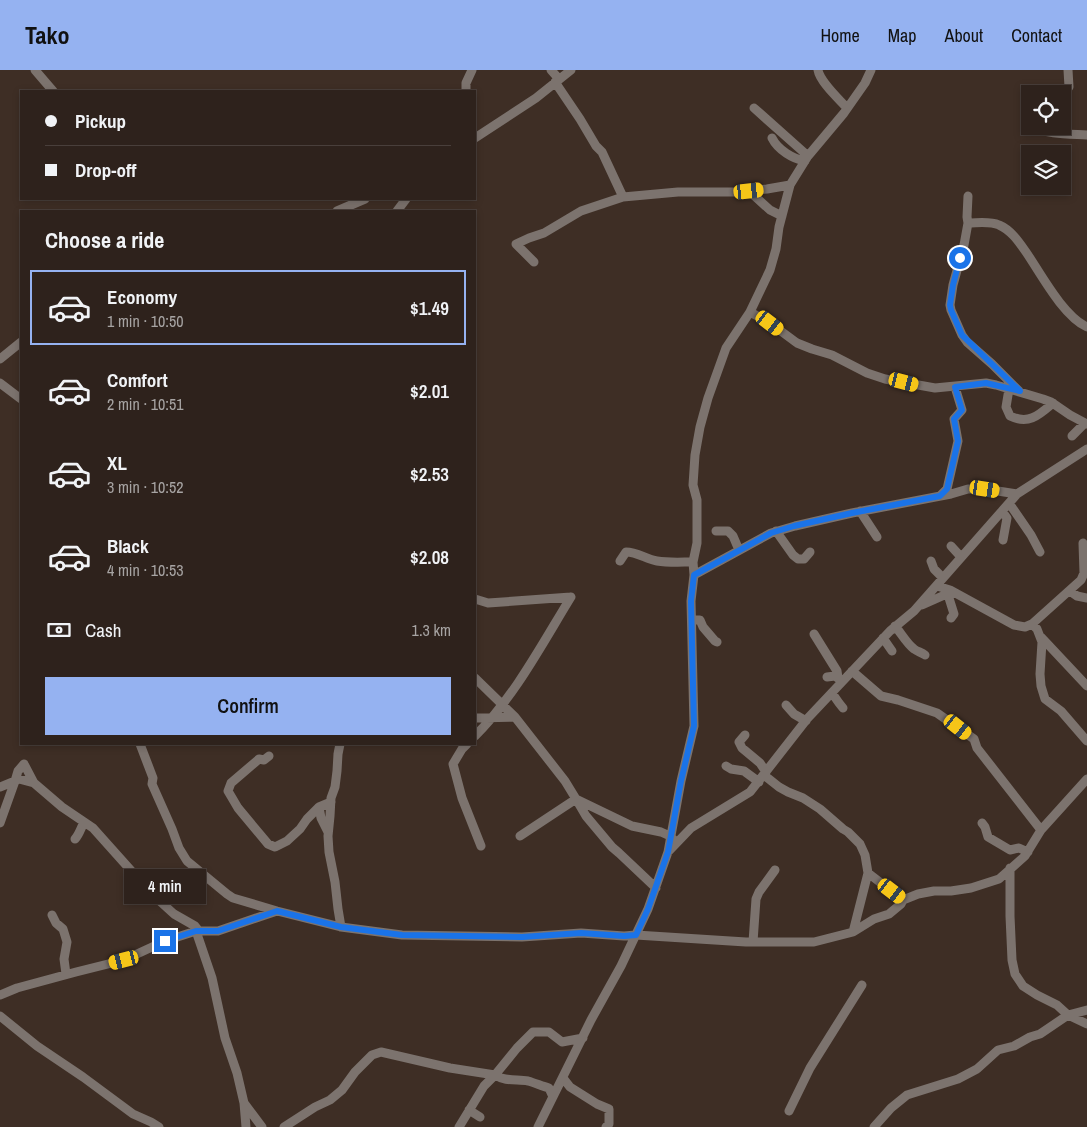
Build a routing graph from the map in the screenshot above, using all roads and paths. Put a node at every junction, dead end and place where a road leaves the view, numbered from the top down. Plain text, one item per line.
1 (35, 70) edge
2 (472, 70) edge
3 (552, 70) edge
4 (571, 70) edge
5 (818, 70) edge
6 (871, 70) edge
7 (1068, 70) edge
8 (557, 81) junction
9 (1069, 85) edge
10 (52, 90) edge
11 (466, 90) edge
12 (754, 108) dead end
13 (847, 108) junction
14 (1071, 134) edge
15 (1087, 135) edge
16 (476, 137) edge
17 (772, 138) dead end
18 (807, 158) junction
19 (790, 185) junction
20 (749, 191) junction
21 (968, 196) dead end
22 (623, 197) junction
23 (363, 200) edge
24 (340, 210) edge
25 (782, 216) junction
26 (968, 223) junction
27 (534, 262) dead end
28 (750, 312) junction
29 (1087, 327) edge
30 (20, 343) edge
31 (0, 358) edge
32 (0, 383) edge
33 (955, 387) junction
34 (1009, 389) junction
35 (1020, 391) junction
36 (20, 398) edge
37 (1053, 403) junction
38 (1086, 424) edge
39 (1072, 436) dead end
40 (1087, 450) edge
41 (1017, 494) junction
42 (940, 496) junction
43 (1009, 503) junction
44 (860, 511) junction
45 (1002, 511) junction
46 (716, 531) dead end
47 (776, 531) junction
48 (877, 537) dead end
49 (1003, 540) dead end
50 (951, 546) dead end
51 (739, 550) junction
52 (1084, 550) edge
53 (810, 552) dead end
54 (1040, 552) dead end
55 (961, 557) junction
56 (620, 561) dead end
57 (931, 561) dead end
58 (694, 562) junction
59 (1086, 572) edge
60 (694, 575) junction
61 (940, 582) junction
62 (1070, 591) junction
63 (949, 592) junction
64 (1087, 598) edge
65 (476, 599) edge
66 (919, 606) junction
67 (951, 618) dead end
68 (692, 620) junction
69 (1032, 624) junction
70 (895, 626) junction
71 (814, 634) dead end
72 (1039, 636) junction
73 (883, 638) junction
74 (717, 642) dead end
75 (892, 651) dead end
76 (925, 656) dead end
77 (852, 671) junction
78 (827, 677) dead end
79 (476, 679) edge
80 (840, 680) junction
81 (1087, 686) edge
82 (832, 693) junction
83 (502, 704) junction
84 (786, 705) dead end
85 (844, 708) dead end
86 (515, 717) junction
87 (476, 718) edge
88 (493, 718) junction
89 (806, 721) junction
90 (476, 735) edge
91 (745, 735) dead end
92 (1087, 741) edge
93 (140, 745) edge
94 (340, 745) edge
95 (466, 745) edge
96 (269, 756) dead end
97 (726, 766) dead end
98 (763, 776) junction
99 (1087, 780) edge
100 (15, 781) junction
101 (34, 783) junction
102 (0, 787) edge
103 (576, 799) junction
104 (331, 802) junction
105 (319, 808) junction
106 (84, 822) junction
107 (0, 823) edge
108 (982, 823) dead end
109 (1041, 830) junction
110 (328, 832) junction
111 (520, 836) dead end
112 (74, 839) dead end
113 (674, 839) junction
114 (481, 846) dead end
115 (1028, 852) junction
116 (1010, 868) junction
117 (775, 870) dead end
118 (868, 873) junction
119 (656, 888) junction
120 (903, 900) junction
121 (277, 911) junction
122 (52, 915) dead end
123 (341, 927) junction
124 (198, 931) junction
125 (854, 932) junction
126 (636, 935) junction
127 (753, 942) junction
128 (66, 974) junction
129 (862, 986) dead end
130 (0, 995) edge
131 (1087, 1010) edge
132 (1068, 1015) junction
133 (0, 1016) edge
134 (1087, 1024) edge
135 (583, 1038) junction
136 (495, 1075) junction
137 (563, 1078) junction
138 (553, 1097) junction
139 (244, 1103) junction
140 (469, 1110) junction
141 (789, 1110) dead end
142 (480, 1118) dead end
143 (159, 1127) edge
144 (246, 1127) edge
145 (262, 1127) edge
146 (284, 1127) edge
147 (459, 1127) edge
148 (538, 1127) edge
149 (606, 1127) edge
150 (874, 1127) edge

1 - 10 street
2 - 11 street
3 - 8 street
4 - 8 street
5 - 13 street
6 - 13 street
7 - 9 street
8 - 16 street
8 - 22 street
12 - 18 street
13 - 18 street
14 - 15 street
17 - 18 street
18 - 19 street
19 - 20 street
19 - 25 street
20 - 22 street
20 - 25 street
21 - 26 street
22 - 27 street
23 - 24 street
25 - 28 street
26 - 29 street
26 - 35 street
28 - 33 street
28 - 58 street
30 - 31 street
32 - 36 street
33 - 34 street
33 - 42 street
34 - 35 street
34 - 37 street
35 - 37 street
37 - 38 street
38 - 39 street
40 - 41 street
41 - 42 street
41 - 43 street
42 - 44 street
43 - 45 street
43 - 54 street
44 - 47 street
44 - 48 street
45 - 49 street
45 - 55 street
46 - 51 street
47 - 51 street
47 - 53 street
50 - 55 street
51 - 60 street
52 - 59 street
55 - 61 street
56 - 58 street
57 - 61 street
58 - 60 street
59 - 62 street
60 - 68 street
61 - 63 street
61 - 66 street
62 - 64 street
62 - 69 street
63 - 66 street
63 - 67 street
63 - 69 street
65 - 83 street
66 - 70 street
68 - 74 street
68 - 113 street
69 - 72 street
70 - 73 street
70 - 76 street
71 - 80 street
72 - 81 street
72 - 92 street
73 - 75 street
73 - 77 street
77 - 80 street
77 - 109 street
78 - 80 street
79 - 83 street
80 - 82 street
82 - 85 street
82 - 89 street
83 - 86 street
83 - 88 street
84 - 89 street
86 - 88 street
86 - 103 street
87 - 88 street
88 - 90 street
89 - 98 street
91 - 98 street
93 - 121 street
94 - 104 street
95 - 114 street
96 - 105 street
97 - 98 street
98 - 113 street
98 - 118 street
99 - 109 street
100 - 101 street
100 - 101 street
100 - 102 street
100 - 107 street
101 - 106 street
103 - 111 street
103 - 113 street
103 - 119 street
104 - 105 street
104 - 110 street
105 - 110 street
106 - 112 street
106 - 124 street
108 - 115 street
109 - 115 street
110 - 123 street
113 - 119 street
115 - 116 street
116 - 120 street
116 - 132 street
117 - 127 street
118 - 120 street
118 - 125 street
119 - 126 street
120 - 125 street
121 - 123 street
121 - 124 street
122 - 128 street
123 - 126 street
124 - 128 street
124 - 139 street
125 - 127 street
126 - 127 street
126 - 135 street
128 - 130 street
129 - 141 street
131 - 132 street
132 - 134 street
132 - 150 street
133 - 143 street
135 - 136 street
135 - 137 street
136 - 138 street
136 - 140 street
136 - 146 street
137 - 138 street
137 - 149 street
138 - 148 street
139 - 144 street
139 - 145 street
140 - 142 street
140 - 147 street

